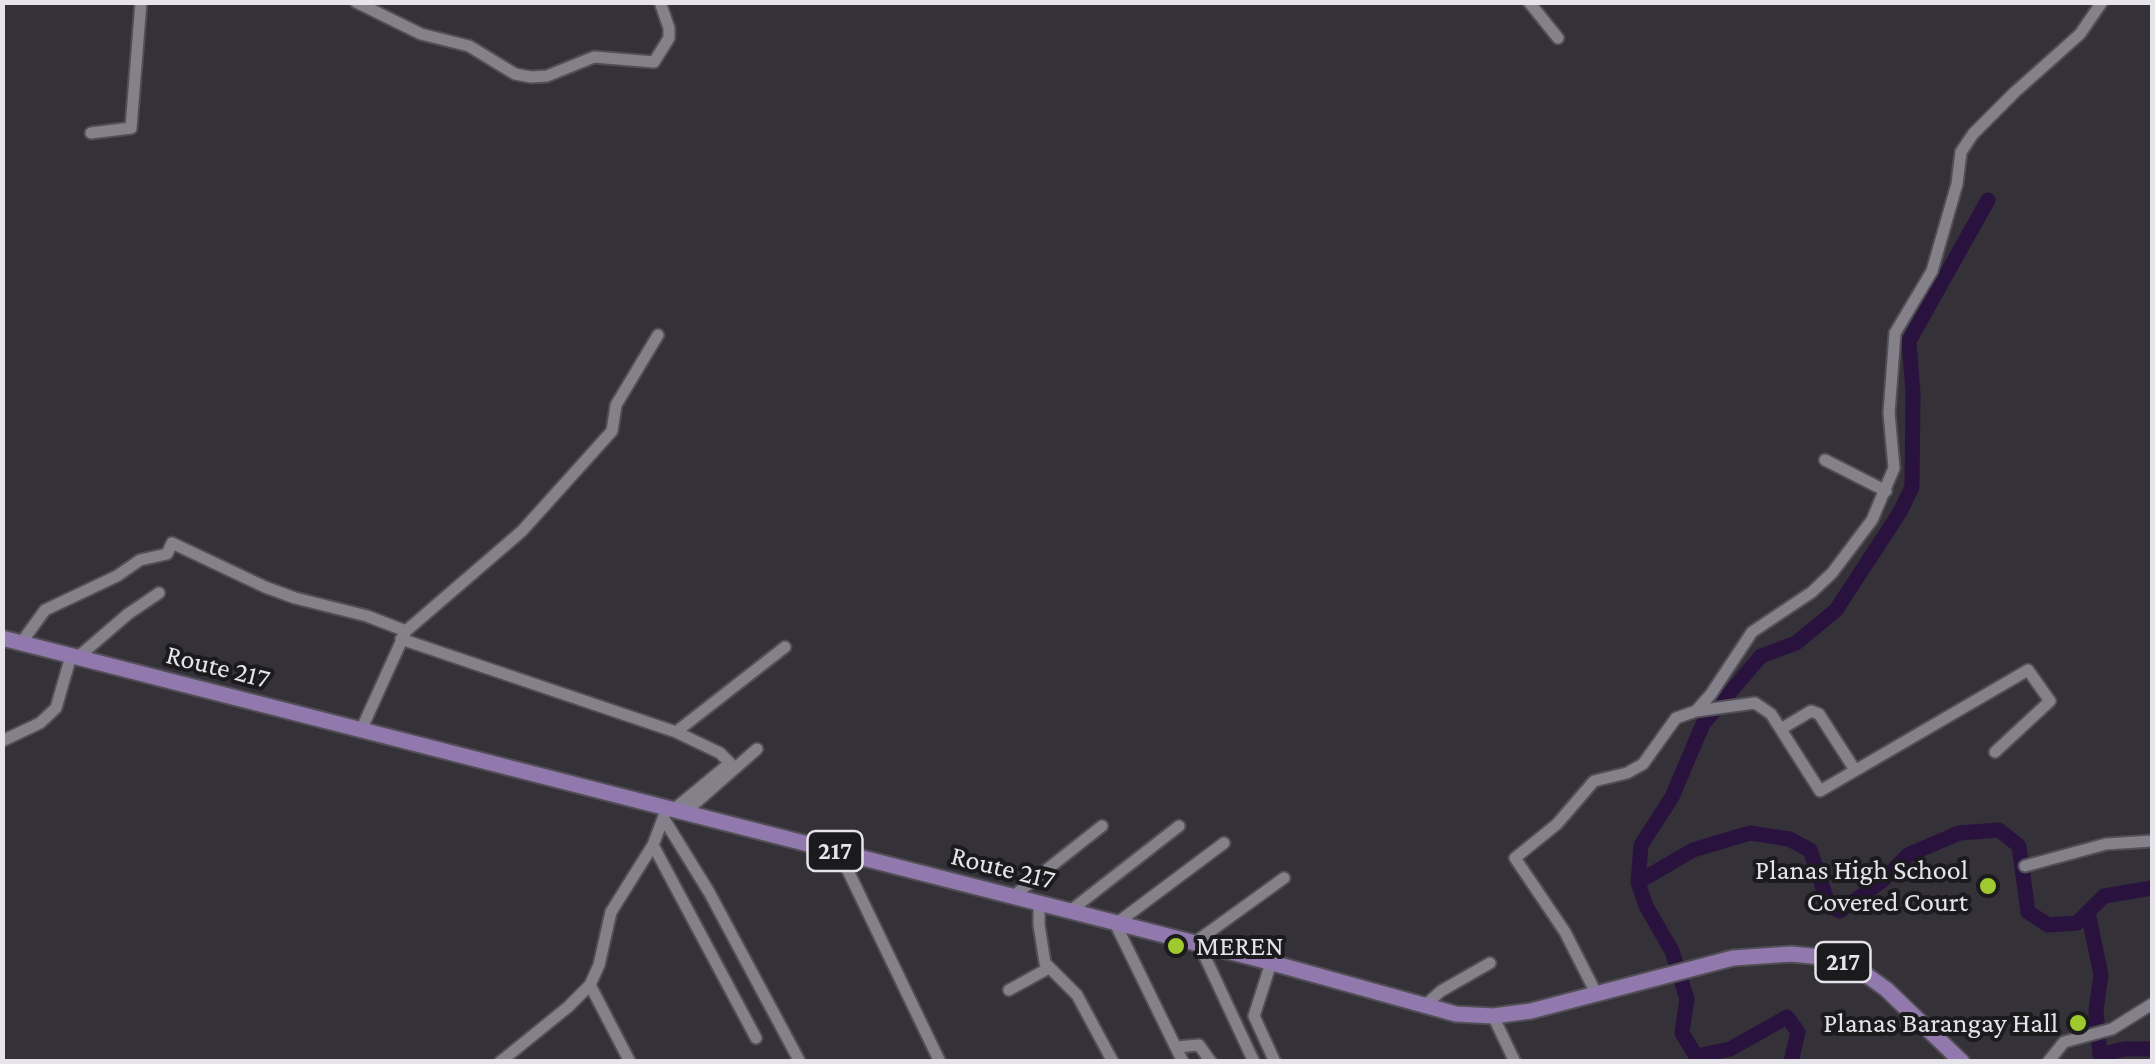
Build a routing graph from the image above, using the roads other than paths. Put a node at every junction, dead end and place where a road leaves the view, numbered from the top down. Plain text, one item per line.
1 (141, 2) edge
2 (356, 2) edge
3 (660, 2) edge
4 (1529, 2) edge
5 (2102, 2) edge
6 (1558, 38) dead end
7 (91, 133) dead end
8 (658, 335) dead end
9 (1825, 460) dead end
10 (1886, 491) junction
11 (159, 593) dead end
12 (404, 635) junction
13 (2, 638) edge
14 (21, 643) junction
15 (785, 647) dead end
16 (75, 656) junction
17 (1696, 711) junction
18 (362, 728) junction
19 (1781, 729) junction
20 (676, 732) junction
21 (2, 741) edge
22 (757, 749) dead end
23 (1994, 752) dead end
24 (1854, 770) junction
25 (672, 812) junction
26 (1102, 826) dead end
27 (1178, 826) dead end
28 (2152, 841) edge
29 (1224, 843) dead end
30 (653, 845) junction
31 (839, 852) junction
32 (2025, 866) dead end
33 (1284, 878) dead end
34 (1012, 897) junction
35 (1039, 903) junction
36 (1070, 912) junction
37 (1116, 923) junction
38 (1197, 944) junction
39 (1271, 963) junction
40 (1490, 963) dead end
41 (1050, 968) junction
42 (590, 985) junction
43 (1009, 990) dead end
44 (1597, 996) junction
45 (2152, 1004) edge
46 (1424, 1006) junction
47 (1493, 1016) junction
48 (756, 1038) dead end
49 (1176, 1047) junction
50 (1942, 1056) edge
51 (500, 1062) edge
52 (630, 1062) edge
53 (800, 1062) edge
54 (940, 1062) edge
55 (1113, 1062) edge
56 (1183, 1062) edge
57 (1211, 1062) edge
58 (1254, 1062) edge
59 (1276, 1062) edge
60 (1515, 1062) edge
61 (1962, 1062) edge
62 (2048, 1062) edge

1 - 7 street
2 - 3 street
4 - 6 street
5 - 10 street
8 - 12 street
9 - 10 street
10 - 17 street
11 - 16 street
12 - 14 street
12 - 18 street
12 - 20 street
13 - 14 main road, Route 217 / 217
14 - 16 main road, Route 217 / 217
15 - 20 street
16 - 18 main road, Route 217 / 217
16 - 21 street
17 - 19 street
17 - 44 street
18 - 25 main road, Route 217 / 217
19 - 24 street
19 - 24 street
20 - 25 street
22 - 25 street
23 - 24 street
25 - 30 street
25 - 31 main road, Route 217 / 217
25 - 53 street
26 - 34 street
27 - 36 street
28 - 32 street
29 - 37 street
30 - 42 street
30 - 48 street
31 - 34 main road, Route 217 / 217
31 - 54 street
33 - 38 street
34 - 35 main road, Route 217 / 217
35 - 36 main road, Route 217 / 217
35 - 41 street
36 - 37 main road, Route 217 / 217
37 - 38 main road, Route 217 / 217
37 - 49 street
38 - 39 main road, Route 217 / 217
38 - 58 street
39 - 46 main road, Route 217 / 217
39 - 59 street
40 - 46 street
41 - 43 street
41 - 55 street
42 - 51 street
42 - 52 street
44 - 47 main road, Route 217 / 217
44 - 50 main road, Route 217 / 217
45 - 62 street
46 - 47 main road, Route 217 / 217
47 - 60 street
49 - 56 street
49 - 57 street
50 - 61 main road, Route 217 / 217

